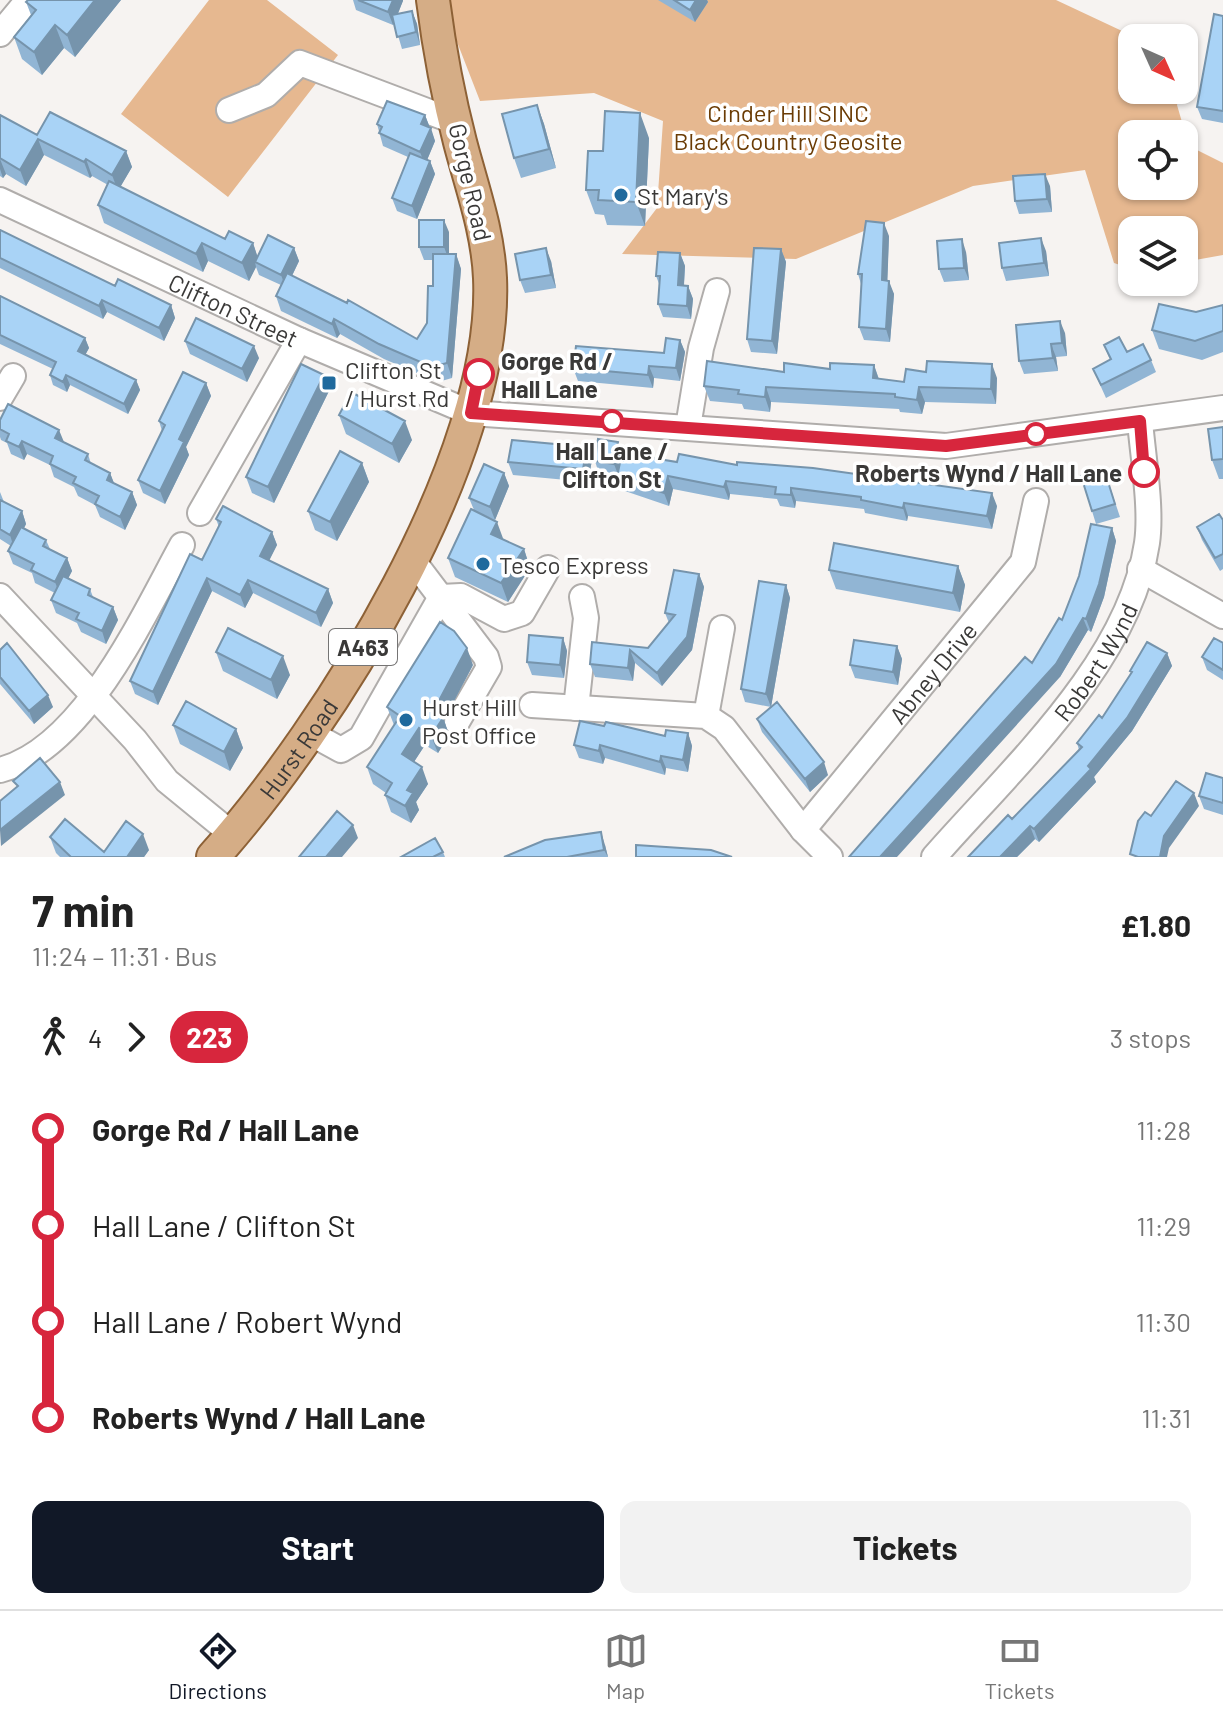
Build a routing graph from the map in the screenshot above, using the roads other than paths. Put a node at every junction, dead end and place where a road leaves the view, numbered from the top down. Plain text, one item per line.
1 (28, 0) edge
2 (433, 0) edge
3 (0, 34) edge
4 (229, 110) dead end
5 (456, 122) junction
6 (0, 200) edge
7 (717, 291) dead end
8 (299, 340) junction
9 (13, 376) dead end
10 (1223, 388) edge
11 (0, 398) edge
12 (1223, 398) edge
13 (1223, 408) edge
14 (471, 413) junction
15 (1140, 421) junction
16 (688, 427) junction
17 (1036, 501) dead end
18 (200, 513) dead end
19 (182, 545) dead end
20 (411, 558) junction
21 (548, 568) dead end
22 (1140, 569) junction
23 (0, 596) edge
24 (441, 597) junction
25 (582, 597) dead end
26 (1223, 616) edge
27 (722, 628) dead end
28 (91, 696) junction
29 (532, 705) dead end
30 (576, 708) junction
31 (706, 716) junction
32 (457, 722) dead end
33 (310, 733) junction
34 (0, 770) edge
35 (803, 830) junction
36 (223, 846) edge
37 (830, 857) edge
38 (934, 857) edge

1 - 3 street
2 - 5 main road, Gorge Road / A463
4 - 5 street
5 - 14 main road, Gorge Road / A463
6 - 8 street, Clifton Street
7 - 16 street
8 - 14 street, Clifton Street
8 - 18 street
9 - 11 street
10 - 12 street
13 - 15 street, Clifton Street
14 - 16 street, Clifton Street
14 - 20 main road, Hurst Road / A463
15 - 16 street, Clifton Street
15 - 22 street, Robert Wynd
17 - 35 street, Abney Drive
19 - 28 street
20 - 24 street
20 - 33 main road, Hurst Road / A463
21 - 24 street
22 - 26 street
22 - 38 street, Robert Wynd
23 - 28 street
24 - 32 street
24 - 33 street
25 - 30 street
27 - 31 street
28 - 34 street
28 - 36 street
29 - 30 street
30 - 31 street
31 - 35 street
33 - 36 main road, Hurst Road / A463
35 - 37 street

